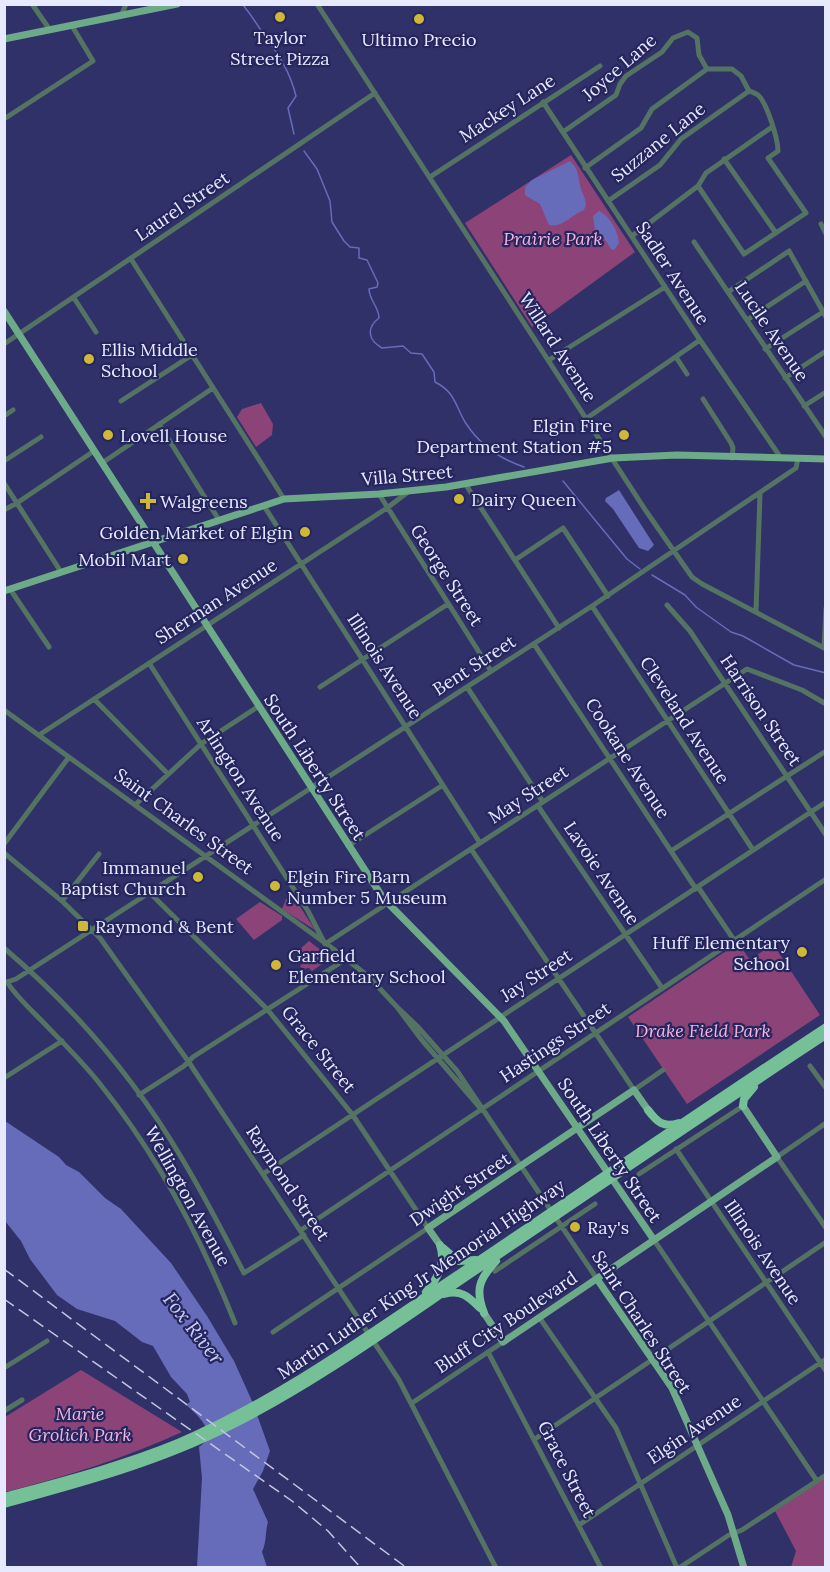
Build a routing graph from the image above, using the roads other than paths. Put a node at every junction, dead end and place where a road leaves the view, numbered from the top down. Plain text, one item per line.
1 (32, 4) edge
2 (126, 4) edge
3 (177, 4) edge
4 (318, 4) edge
5 (121, 16) junction
6 (72, 26) junction
7 (50, 30) junction
8 (4, 39) edge
9 (600, 66) dead end
10 (707, 69) junction
11 (749, 91) junction
12 (375, 93) junction
13 (543, 102) junction
14 (4, 109) edge
15 (7, 117) edge
16 (772, 127) junction
17 (563, 132) junction
18 (724, 159) junction
19 (585, 168) junction
20 (430, 177) junction
21 (698, 186) junction
22 (608, 201) junction
23 (821, 224) dead end
24 (776, 233) junction
25 (825, 234) edge
26 (632, 236) junction
27 (694, 242) dead end
28 (130, 259) junction
29 (806, 281) junction
30 (665, 287) junction
31 (728, 292) junction
32 (74, 298) junction
33 (4, 311) edge
34 (824, 314) edge
35 (747, 320) junction
36 (96, 332) dead end
37 (19, 334) junction
38 (700, 340) junction
39 (4, 344) edge
40 (765, 349) junction
41 (825, 351) edge
42 (192, 355) junction
43 (676, 357) junction
44 (549, 360) junction
45 (687, 375) dead end
46 (784, 378) junction
47 (213, 388) junction
48 (825, 392) edge
49 (703, 399) dead end
50 (121, 401) dead end
51 (804, 406) junction
52 (12, 410) dead end
53 (4, 416) edge
54 (586, 418) junction
55 (159, 424) junction
56 (825, 435) edge
57 (41, 437) dead end
58 (94, 450) junction
59 (613, 458) junction
60 (732, 458) junction
61 (781, 458) junction
62 (798, 458) junction
63 (825, 459) edge
64 (4, 460) edge
65 (102, 463) junction
66 (4, 483) edge
67 (466, 485) junction
68 (408, 492) junction
69 (379, 494) junction
70 (760, 494) junction
71 (284, 499) junction
72 (17, 503) junction
73 (264, 506) junction
74 (387, 508) junction
75 (4, 510) edge
76 (219, 520) junction
77 (153, 542) junction
78 (674, 553) junction
79 (515, 560) junction
80 (301, 563) junction
81 (61, 572) junction
82 (7, 590) edge
83 (608, 596) junction
84 (448, 604) junction
85 (667, 605) dead end
86 (592, 606) junction
87 (825, 608) edge
88 (756, 611) junction
89 (206, 626) junction
90 (559, 628) junction
91 (534, 644) junction
92 (49, 647) dead end
93 (825, 648) edge
94 (363, 660) junction
95 (149, 663) junction
96 (492, 671) junction
97 (726, 684) junction
98 (320, 687) dead end
99 (467, 687) junction
100 (94, 699) junction
101 (825, 704) edge
102 (259, 706) junction
103 (4, 710) edge
104 (668, 721) junction
105 (406, 727) junction
106 (39, 735) junction
107 (201, 744) junction
108 (825, 751) edge
109 (69, 757) junction
110 (610, 759) junction
111 (168, 774) junction
112 (787, 776) junction
113 (443, 785) junction
114 (311, 788) junction
115 (825, 802) edge
116 (136, 804) junction
117 (540, 804) junction
118 (810, 812) junction
119 (729, 813) junction
120 (253, 826) junction
121 (825, 835) edge
122 (480, 843) junction
123 (4, 844) edge
124 (348, 846) junction
125 (471, 849) junction
126 (753, 850) junction
127 (672, 851) junction
128 (4, 853) edge
129 (99, 854) dead end
130 (206, 856) junction
131 (825, 879) edge
132 (697, 888) junction
133 (150, 893) junction
134 (62, 901) junction
135 (387, 903) junction
136 (92, 929) junction
137 (625, 934) junction
138 (734, 940) junction
139 (325, 944) junction
140 (4, 948) edge
141 (346, 959) junction
142 (30, 970) junction
143 (558, 978) junction
144 (6, 983) edge
145 (662, 987) junction
146 (267, 1009) junction
147 (500, 1017) junction
148 (825, 1028) edge
149 (595, 1033) junction
150 (825, 1035) edge
151 (62, 1041) junction
152 (440, 1056) junction
153 (790, 1059) junction
154 (188, 1061) junction
155 (810, 1066) dead end
156 (663, 1070) dead end
157 (538, 1071) junction
158 (4, 1078) edge
159 (825, 1088) edge
160 (634, 1090) junction
161 (139, 1095) junction
162 (743, 1106) junction
163 (482, 1110) junction
164 (648, 1110) joint
165 (352, 1114) junction
166 (686, 1121) junction
167 (825, 1123) edge
168 (577, 1128) junction
169 (676, 1149) junction
170 (777, 1156) junction
171 (520, 1167) junction
172 (622, 1168) junction
173 (391, 1171) junction
174 (263, 1173) junction
175 (639, 1174) dead end
176 (711, 1202) junction
177 (595, 1204) dead end
178 (539, 1223) junction
179 (561, 1226) junction
180 (428, 1228) junction
181 (825, 1228) edge
182 (302, 1233) junction
183 (654, 1240) junction
184 (825, 1242) edge
185 (440, 1245) junction
186 (510, 1248) junction
187 (485, 1256) junction
188 (495, 1271) dead end
189 (244, 1274) joint
190 (597, 1279) junction
191 (766, 1282) junction
192 (339, 1288) junction
193 (437, 1297) junction
194 (412, 1305) junction
195 (484, 1313) junction
196 (539, 1317) junction
197 (709, 1321) junction
198 (235, 1323) dead end
199 (381, 1330) junction
200 (273, 1332) dead end
201 (47, 1341) dead end
202 (503, 1342) junction
203 (488, 1352) junction
204 (653, 1360) junction
205 (823, 1360) edge
206 (4, 1368) edge
207 (825, 1371) edge
208 (596, 1398) junction
209 (22, 1400) dead end
210 (763, 1401) junction
211 (412, 1403) junction
212 (5, 1409) edge
213 (535, 1439) junction
214 (179, 1445) junction
215 (697, 1445) junction
216 (825, 1475) edge
217 (817, 1481) junction
218 (640, 1484) junction
219 (4, 1497) edge
220 (4, 1504) edge
221 (579, 1525) junction
222 (734, 1533) junction
223 (496, 1568) edge
224 (601, 1568) edge
225 (678, 1568) edge
226 (744, 1568) edge

1 - 7 street
2 - 5 street
3 - 5 main road
4 - 12 street, Willard Avenue
5 - 6 main road
6 - 7 main road
6 - 15 street
7 - 8 main road
9 - 13 street, Mackey Lane
10 - 11 street
10 - 17 street, Joyce Lane
10 - 19 street
11 - 16 street
11 - 22 street, Suzzane Lane
12 - 20 street, Willard Avenue
12 - 28 street, Laurel Street
13 - 17 street, Sadler Avenue
13 - 20 street, Mackey Lane
14 - 15 street
16 - 18 street
16 - 24 street
17 - 19 street, Sadler Avenue
18 - 21 street
18 - 24 street
19 - 22 street, Sadler Avenue
20 - 44 street, Willard Avenue
21 - 24 street
21 - 26 street
22 - 26 street, Sadler Avenue
23 - 25 street
26 - 30 street, Sadler Avenue
27 - 31 street, Lucile Avenue
28 - 32 street, Laurel Street
28 - 42 street
29 - 31 street
29 - 34 street
29 - 35 street
30 - 38 street, Sadler Avenue
30 - 44 street
31 - 35 street, Lucile Avenue
32 - 36 street
32 - 37 street, Laurel Street
33 - 37 main road, South Liberty Street
34 - 40 street
35 - 40 street, Lucile Avenue
37 - 39 street, Laurel Street
37 - 58 main road, South Liberty Street
38 - 43 street
38 - 61 street, Sadler Avenue
40 - 46 street, Lucile Avenue
41 - 46 street
42 - 47 street
42 - 50 street
43 - 45 street
43 - 54 street
44 - 54 street, Willard Avenue
46 - 51 street, Lucile Avenue
47 - 55 street
47 - 71 street
48 - 51 street
49 - 60 street
51 - 56 street, Lucile Avenue
52 - 53 street
54 - 59 street, Willard Avenue
55 - 65 street
55 - 76 street
57 - 64 street
58 - 65 main road, South Liberty Street
58 - 72 street
59 - 60 main road, Villa Street
59 - 67 main road, Villa Street
59 - 78 street, Willard Avenue
60 - 61 main road, Villa Street
61 - 62 main road, Villa Street
62 - 63 main road, Villa Street
62 - 70 street, Bent Street
65 - 77 main road, South Liberty Street
66 - 72 street
67 - 68 main road, Villa Street
67 - 79 street
68 - 69 main road, Villa Street
68 - 74 street, Sherman Avenue
69 - 71 main road, Villa Street
69 - 74 street, George Street
70 - 78 street, Bent Street
70 - 88 street
71 - 73 main road, Villa Street
72 - 75 street
72 - 81 street
73 - 76 main road, Villa Street
73 - 80 street, Illinois Avenue
74 - 80 street, Sherman Avenue
74 - 84 street, George Street
76 - 77 main road, Villa Street
77 - 81 main road, Villa Street
77 - 89 main road, South Liberty Street
78 - 83 street, Bent Street
78 - 88 street, Willard Avenue
79 - 83 street
79 - 90 street
80 - 89 street, Sherman Avenue
80 - 94 street, Illinois Avenue
81 - 82 main road, Villa Street
82 - 92 street
83 - 86 street, Bent Street
84 - 94 street
84 - 96 street, George Street
85 - 97 street, Harrison Street
86 - 90 street, Bent Street
86 - 104 street, Cleveland Avenue
87 - 93 street
88 - 93 street, Willard Avenue
89 - 95 street, Sherman Avenue
89 - 102 main road, South Liberty Street
90 - 91 street, Bent Street
91 - 96 street, Bent Street
91 - 110 street, Cookane Avenue
94 - 98 street
94 - 105 street, Illinois Avenue
95 - 100 street, Sherman Avenue
95 - 107 street, Arlington Avenue
96 - 99 street, Bent Street
97 - 101 street, May Street
97 - 104 street, May Street
97 - 112 street, Harrison Street
99 - 105 street, Bent Street
99 - 117 street, Lavoie Avenue
100 - 106 street, Sherman Avenue
100 - 111 street
102 - 107 street
102 - 114 main road, South Liberty Street
103 - 106 street, Saint Charles Street
104 - 110 street, May Street
104 - 119 street, Cleveland Avenue
105 - 113 street, Illinois Avenue
105 - 114 street, Bent Street
106 - 109 street, Saint Charles Street
107 - 111 street
107 - 120 street, Arlington Avenue
108 - 112 street
109 - 116 street, Saint Charles Street
109 - 123 street
110 - 117 street, May Street
110 - 127 street, Cookane Avenue
111 - 116 street
112 - 118 street, Harrison Street
112 - 119 street
113 - 122 street, Illinois Avenue
113 - 124 street
114 - 120 street, Bent Street
114 - 124 main road, South Liberty Street
115 - 118 street, Jay Street
116 - 130 street, Saint Charles Street
117 - 122 street, May Street
117 - 137 street, Lavoie Avenue
118 - 121 street, Harrison Street
118 - 126 street, Jay Street
119 - 126 street, Cleveland Avenue
119 - 127 street
120 - 130 street, Bent Street
120 - 139 street, Arlington Avenue
122 - 125 street, May Street
124 - 135 main road, South Liberty Street
125 - 135 street, May Street
125 - 143 street
126 - 132 street, Jay Street
127 - 132 street, Cookane Avenue
128 - 134 street, Raymond Street
129 - 134 street
130 - 133 street, Bent Street
130 - 139 street, Saint Charles Street
131 - 138 street, Hastings Street
132 - 137 street, Jay Street
132 - 138 street, Cookane Avenue
133 - 136 street, Bent Street
133 - 146 street, Grace Street
134 - 136 street, Raymond Street
135 - 139 street, May Street
135 - 147 main road, South Liberty Street
136 - 142 street, Bent Street
136 - 154 street, Raymond Street
137 - 143 street, Jay Street
137 - 145 street, Lavoie Avenue
138 - 145 street, Hastings Street
139 - 141 street, Saint Charles Street
140 - 142 street, Wellington Avenue
141 - 146 street
141 - 152 street, Saint Charles Street
142 - 144 street, Bent Street
142 - 161 street, Wellington Avenue
143 - 147 street, Jay Street
143 - 149 street
144 - 151 street, Wellington Avenue
145 - 149 street, Hastings Street
146 - 154 street
146 - 165 street, Grace Street
147 - 152 street, Jay Street
147 - 157 main road, South Liberty Street
148 - 166 highway, Martin Luther King Jr Memorial Highway
149 - 157 street, Hastings Street
149 - 160 street
150 - 153 highway, Martin Luther King Jr Memorial Highway
151 - 158 street
151 - 198 street, Wellington Avenue
152 - 163 street, Saint Charles Street
152 - 165 street, Jay Street
153 - 162 highway
153 - 172 highway, Martin Luther King Jr Memorial Highway
154 - 161 street
154 - 174 street, Raymond Street
155 - 159 street
156 - 160 street, Dwight Street
157 - 163 street, Hastings Street
157 - 168 main road, South Liberty Street
160 - 164 main road
160 - 168 main road, Dwight Street
161 - 189 street, Wellington Avenue
162 - 169 street
162 - 170 main road
163 - 171 street, Saint Charles Street
163 - 173 street, Hastings Street
164 - 166 highway
165 - 173 street, Grace Street
165 - 174 street, Jay Street
166 - 172 highway, Martin Luther King Jr Memorial Highway
167 - 170 street, Bluff City Boulevard
168 - 171 main road, Dwight Street
168 - 183 main road, South Liberty Street
169 - 175 street
169 - 176 street, Illinois Avenue
170 - 176 main road, Bluff City Boulevard
170 - 181 street
171 - 179 street, Saint Charles Street
171 - 180 main road, Dwight Street
172 - 178 highway, Martin Luther King Jr Memorial Highway
173 - 180 street, Grace Street
173 - 182 street, Hastings Street
174 - 182 street, Raymond Street
176 - 183 main road, Bluff City Boulevard
176 - 191 street, Illinois Avenue
177 - 179 street
178 - 186 highway, Martin Luther King Jr Memorial Highway
178 - 187 highway, Martin Luther King Jr Memorial Highway
179 - 188 street
179 - 190 street, Saint Charles Street
180 - 185 main road, Grace Street
180 - 192 street, Dwight Street
182 - 189 street, Hastings Street
182 - 192 street, Raymond Street
183 - 190 main road, Bluff City Boulevard
183 - 197 street, South Liberty Street
184 - 191 street
185 - 187 highway
185 - 194 highway
186 - 193 highway, Martin Luther King Jr Memorial Highway
186 - 195 highway
187 - 194 highway, Martin Luther King Jr Memorial Highway
190 - 196 main road, Bluff City Boulevard
190 - 204 main road, Saint Charles Street
191 - 197 street
191 - 205 street, Illinois Avenue
192 - 200 street, Dwight Street
192 - 211 street, Raymond Street
193 - 195 highway
193 - 199 highway, Martin Luther King Jr Memorial Highway
194 - 199 highway, Martin Luther King Jr Memorial Highway
195 - 202 main road
196 - 202 main road, Bluff City Boulevard
196 - 208 street
197 - 204 street
197 - 210 street, South Liberty Street
199 - 214 highway, Martin Luther King Jr Memorial Highway
201 - 206 street
202 - 203 street, Bluff City Boulevard
203 - 211 street, Bluff City Boulevard
203 - 213 street, Grace Street
204 - 208 street
204 - 215 main road, Saint Charles Street
205 - 207 street, Illinois Avenue
205 - 210 street, Elgin Avenue
208 - 213 street
208 - 218 street
209 - 212 street
210 - 215 street, Elgin Avenue
210 - 217 street, South Liberty Street
211 - 223 street, Raymond Street
213 - 221 street, Grace Street
214 - 219 highway, Martin Luther King Jr Memorial Highway
214 - 220 highway, Martin Luther King Jr Memorial Highway
215 - 218 street, Elgin Avenue
215 - 222 main road, Saint Charles Street
216 - 217 street
217 - 222 street
218 - 221 street, Elgin Avenue
218 - 225 street
221 - 224 street, Grace Street
222 - 225 street
222 - 226 main road, Saint Charles Street

